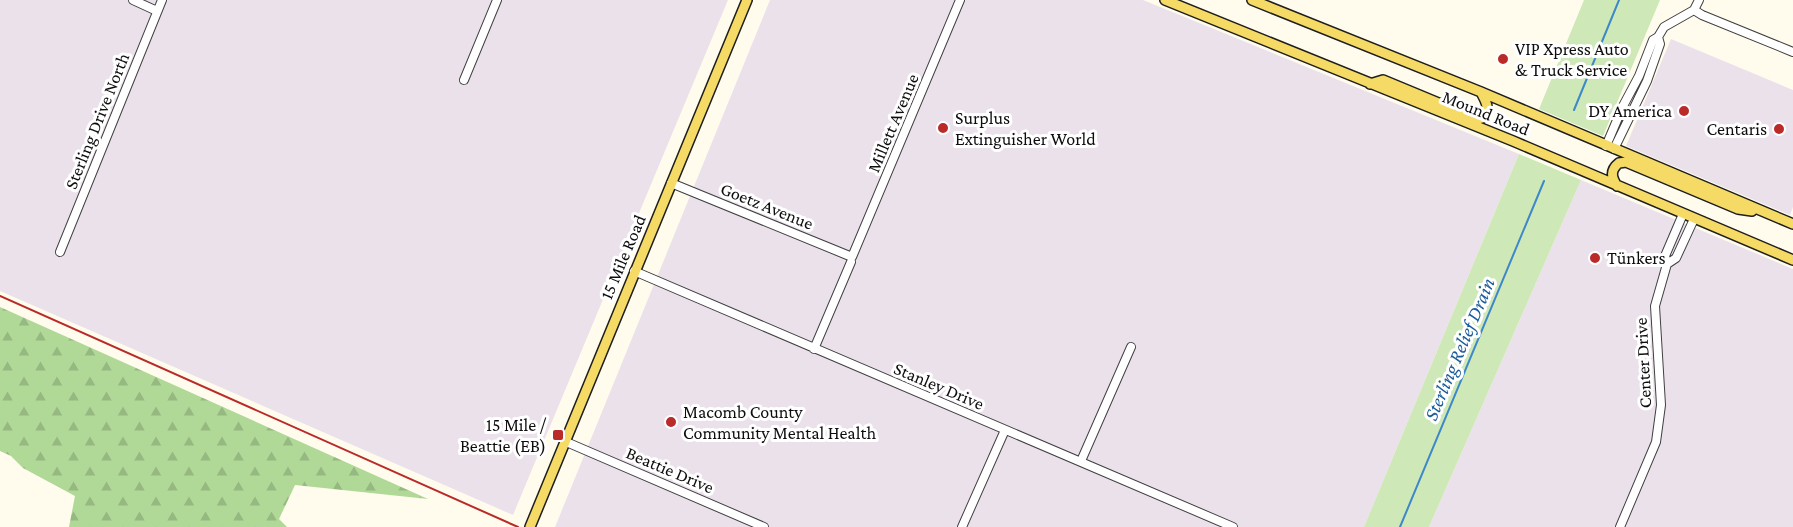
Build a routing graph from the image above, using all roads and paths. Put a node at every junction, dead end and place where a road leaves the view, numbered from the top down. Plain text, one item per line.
1 (133, 0) edge
2 (162, 0) edge
3 (497, 0) edge
4 (747, 0) edge
5 (960, 0) edge
6 (1165, 0) edge
7 (1252, 0) edge
8 (1699, 0) edge
9 (1694, 10) junction
10 (157, 11) junction
11 (1793, 52) edge
12 (464, 80) dead end
13 (1370, 84) junction
14 (1481, 92) junction
15 (1610, 147) junction
16 (671, 183) junction
17 (1617, 186) junction
18 (1766, 213) junction
19 (1683, 214) junction
20 (1694, 219) junction
21 (1793, 224) edge
22 (60, 252) dead end
23 (851, 259) junction
24 (1793, 260) edge
25 (1667, 264) junction
26 (634, 272) junction
27 (1131, 348) dead end
28 (814, 349) junction
29 (1005, 430) junction
30 (564, 441) junction
31 (1081, 461) junction
32 (530, 527) edge
33 (764, 527) edge
34 (962, 527) edge
35 (1233, 527) edge
36 (1620, 527) edge

1 - 10 street
2 - 10 street, Sterling Drive North
3 - 12 street
4 - 16 main road, 15 Mile Road
5 - 23 street, Millett Avenue
6 - 13 main road, Mound Road
7 - 14 main road, Mound Road
8 - 9 street
9 - 11 street
9 - 15 street
10 - 22 street, Sterling Drive North
13 - 14 main road
13 - 17 main road, Mound Road
14 - 15 main road, Mound Road
15 - 18 main road, Mound Road
16 - 23 street, Goetz Avenue
16 - 26 main road, 15 Mile Road
17 - 18 main road
17 - 19 main road, Mound Road
18 - 21 main road, Mound Road
19 - 20 main road, Mound Road
19 - 25 street, Center Drive
20 - 24 main road, Mound Road
20 - 25 street, Center Drive
23 - 28 street, Millett Avenue
25 - 36 street, Center Drive
26 - 28 street, Stanley Drive
26 - 30 main road, 15 Mile Road
27 - 31 street
28 - 29 street, Stanley Drive
29 - 31 street, Stanley Drive
29 - 34 street
30 - 32 main road, 15 Mile Road
30 - 33 street, Beattie Drive
31 - 35 street, Stanley Drive

